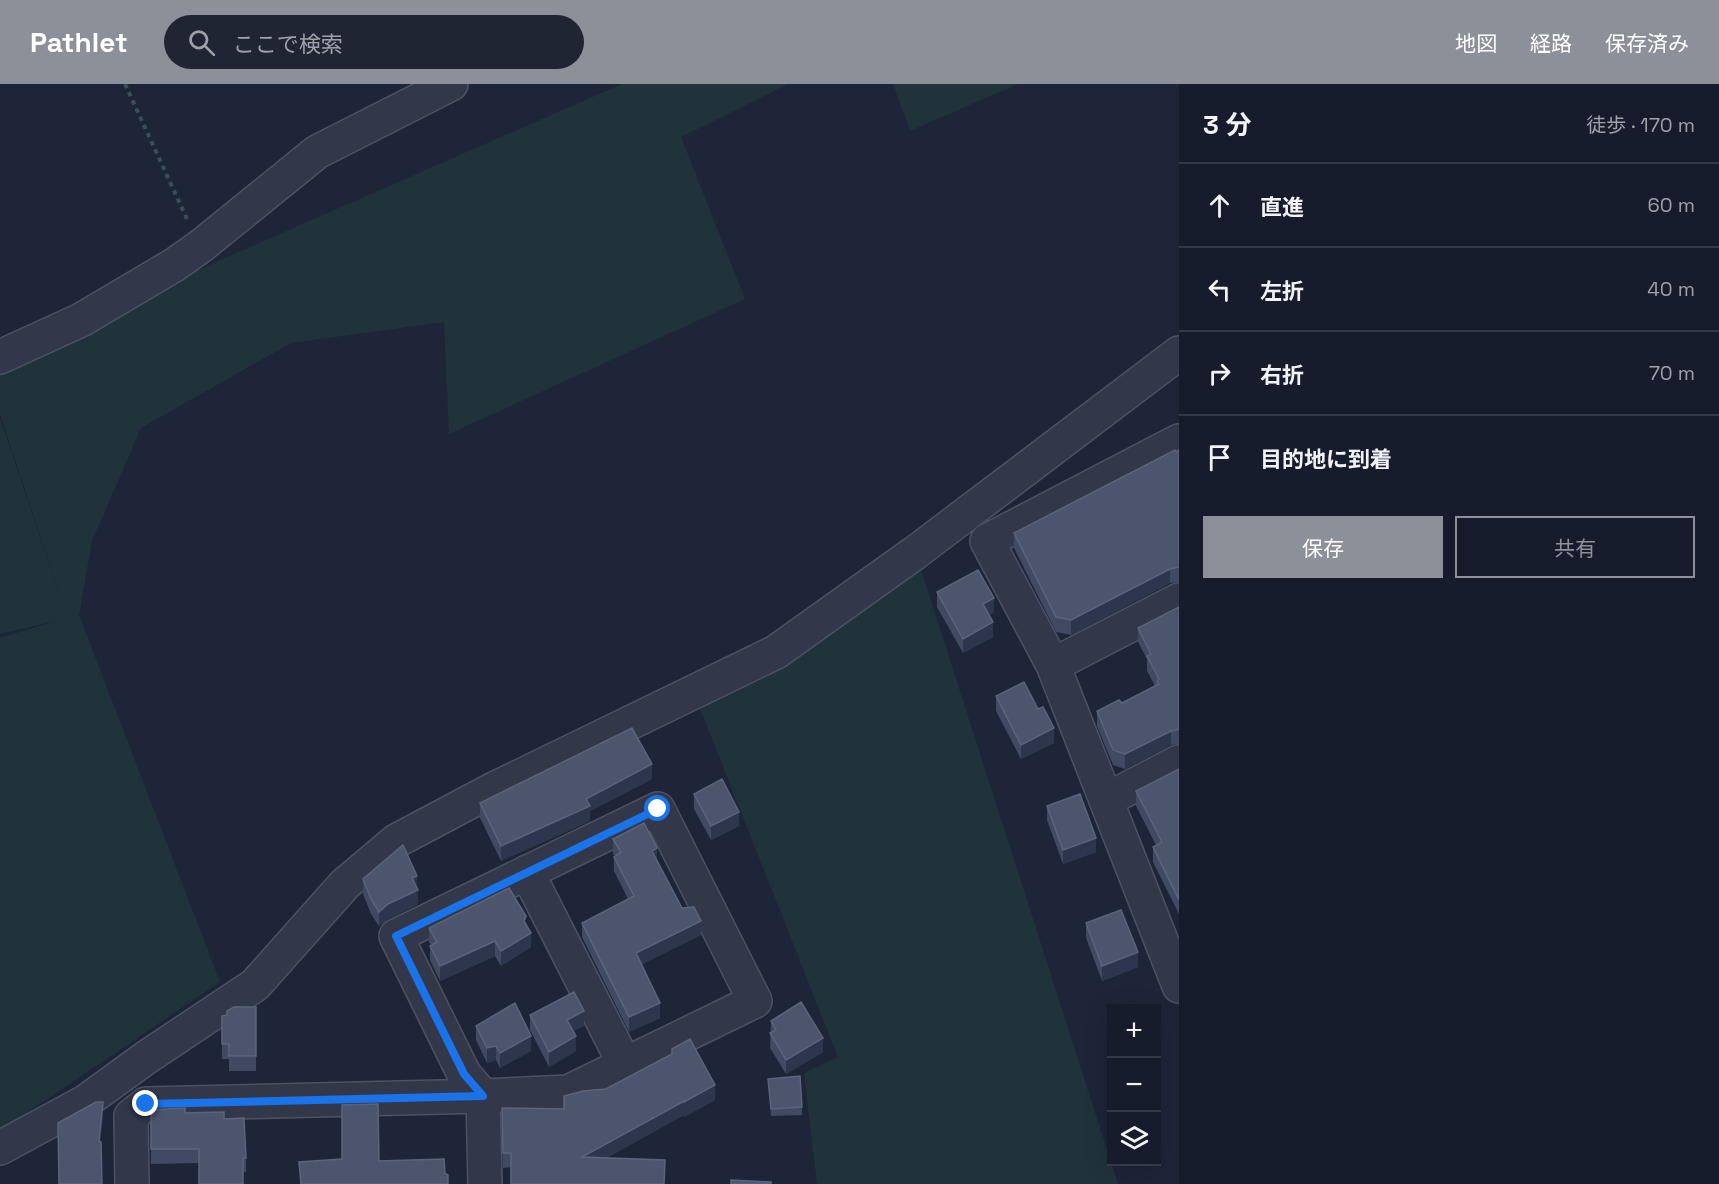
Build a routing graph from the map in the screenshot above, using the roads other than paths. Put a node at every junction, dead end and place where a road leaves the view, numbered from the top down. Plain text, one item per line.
1 (451, 84) edge
2 (1179, 353) edge
3 (0, 357) edge
4 (1179, 441) edge
5 (1179, 600) edge
6 (1053, 665) junction
7 (1179, 762) edge
8 (1106, 800) junction
9 (527, 872) junction
10 (1169, 927) edge
11 (1179, 986) edge
12 (624, 1065) junction
13 (483, 1096) junction
14 (0, 1148) edge
15 (132, 1184) edge
16 (485, 1184) edge

1 - 3 street
2 - 14 street
4 - 6 street
5 - 6 street
6 - 8 street
7 - 8 street
8 - 10 street
9 - 12 street
9 - 12 street
9 - 13 street
10 - 11 street
12 - 13 street
13 - 15 street
13 - 16 street

